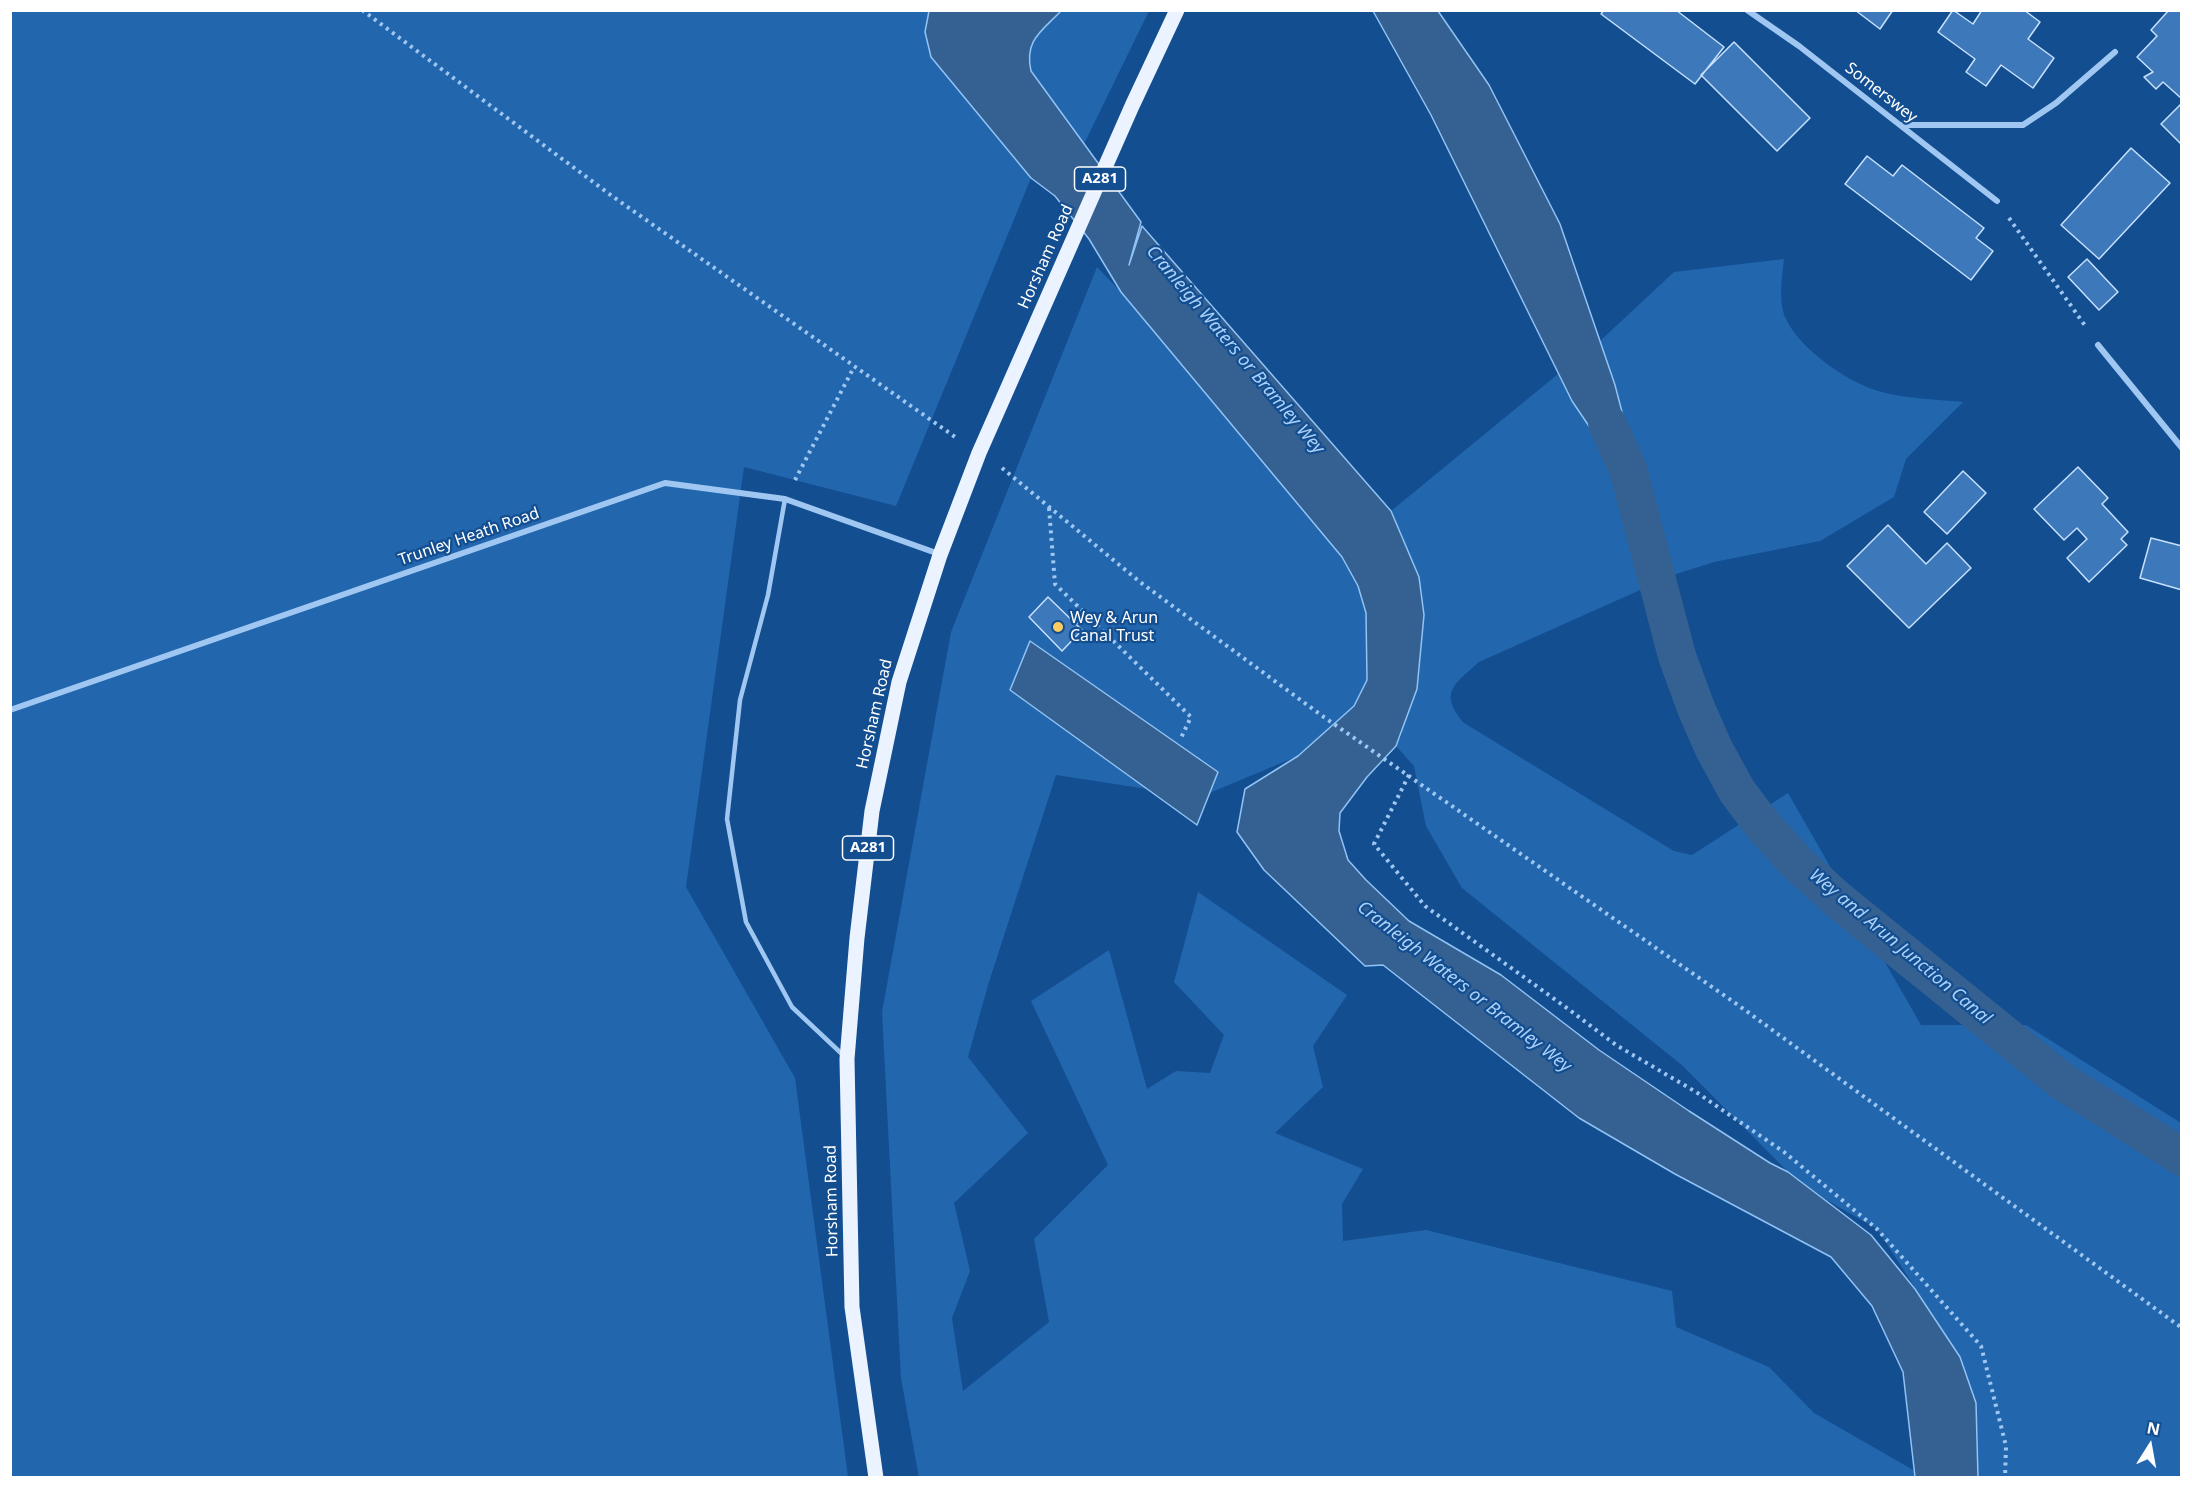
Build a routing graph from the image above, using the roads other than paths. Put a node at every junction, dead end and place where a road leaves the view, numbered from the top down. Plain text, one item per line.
1 (1177, 10) edge
2 (1747, 10) edge
3 (2115, 52) dead end
4 (1900, 125) junction
5 (1997, 201) road end
6 (2098, 345) road end
7 (2181, 448) edge
8 (785, 499) junction
9 (940, 555) junction
10 (10, 710) edge
11 (847, 1059) junction
12 (876, 1478) edge

1 - 9 main road, Horsham Road / A281
2 - 4 street, Somerswey
3 - 4 street
4 - 5 street, Somerswey
6 - 7 street
8 - 9 street, Trunley Heath Road
8 - 10 street, Trunley Heath Road
8 - 11 lane
9 - 11 main road, Horsham Road / A281
11 - 12 main road, Horsham Road / A281

